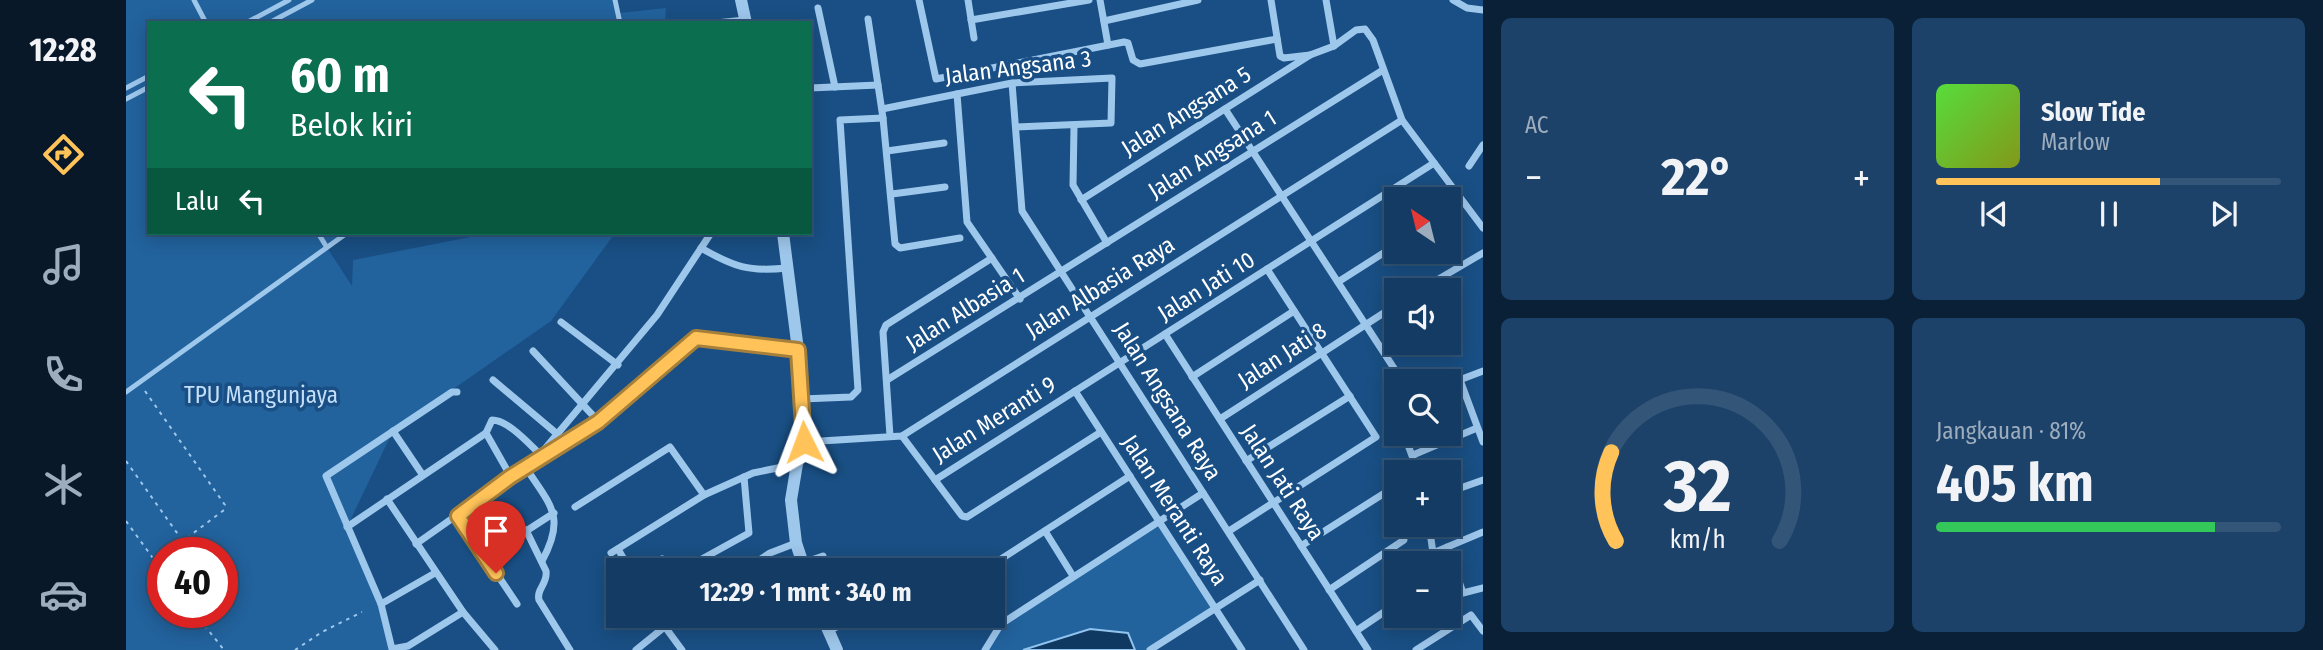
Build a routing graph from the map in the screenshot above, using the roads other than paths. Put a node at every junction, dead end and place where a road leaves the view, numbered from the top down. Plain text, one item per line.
1 (194, 0) edge
2 (289, 0) edge
3 (312, 0) edge
4 (615, 0) edge
5 (741, 0) edge
6 (919, 0) edge
7 (968, 0) edge
8 (1020, 0) edge
9 (1089, 0) edge
10 (1100, 0) edge
11 (1198, 0) edge
12 (1271, 0) edge
13 (1326, 0) edge
14 (1453, 0) edge
15 (1074, 1) edge
16 (818, 8) dead end
17 (1483, 10) edge
18 (1022, 11) junction
19 (868, 19) dead end
20 (971, 20) junction
21 (205, 21) edge
22 (250, 21) edge
23 (273, 21) edge
24 (620, 21) edge
25 (745, 21) edge
26 (1104, 21) junction
27 (974, 38) dead end
28 (1278, 39) junction
29 (1108, 45) junction
30 (1334, 46) junction
31 (1310, 55) junction
32 (1383, 70) junction
33 (147, 77) edge
34 (1012, 83) junction
35 (878, 85) junction
36 (835, 87) junction
37 (126, 88) edge
38 (147, 88) edge
39 (812, 88) edge
40 (957, 94) junction
41 (126, 99) edge
42 (882, 108) junction
43 (1225, 109) junction
44 (883, 118) junction
45 (1402, 120) junction
46 (1016, 127) junction
47 (1074, 127) junction
48 (943, 143) dead end
49 (1483, 145) edge
50 (887, 151) junction
51 (1253, 152) junction
52 (1434, 163) junction
53 (1469, 166) dead end
54 (945, 187) dead end
55 (892, 194) junction
56 (1282, 196) junction
57 (1081, 200) junction
58 (1463, 204) joint
59 (1483, 228) edge
60 (319, 235) edge
61 (344, 235) edge
62 (710, 235) edge
63 (783, 235) edge
64 (960, 237) dead end
65 (1312, 242) junction
66 (1107, 243) junction
67 (326, 246) junction
68 (701, 247) junction
69 (1384, 253) edge
70 (1483, 253) edge
71 (992, 258) junction
72 (787, 268) junction
73 (1267, 269) junction
74 (1063, 272) junction
75 (1440, 278) edge
76 (1338, 282) junction
77 (1020, 299) junction
78 (1294, 311) junction
79 (1384, 312) edge
80 (1091, 316) junction
81 (561, 322) dead end
82 (1365, 324) junction
83 (1165, 334) junction
84 (798, 350) junction
85 (533, 351) dead end
86 (1322, 353) junction
87 (1120, 362) junction
88 (618, 365) junction
89 (1394, 369) edge
90 (1483, 371) edge
91 (1192, 377) junction
92 (493, 380) dead end
93 (887, 380) junction
94 (1461, 380) edge
95 (1461, 383) edge
96 (1075, 391) junction
97 (126, 392) edge
98 (457, 392) dead end
99 (1350, 396) junction
100 (802, 399) junction
101 (583, 403) junction
102 (1220, 419) junction
103 (598, 422) junction
104 (1477, 428) junction
105 (393, 431) junction
106 (1101, 432) junction
107 (486, 433) junction
108 (556, 433) junction
109 (890, 436) junction
110 (902, 436) junction
111 (804, 442) junction
112 (1483, 442) edge
113 (1409, 446) edge
114 (1413, 456) junction
115 (538, 457) junction
116 (1414, 460) edge
117 (1246, 461) junction
118 (797, 464) junction
119 (526, 468) junction
120 (422, 474) junction
121 (1130, 476) junction
122 (510, 477) junction
123 (744, 477) junction
124 (935, 480) junction
125 (1483, 480) edge
126 (1461, 488) edge
127 (1203, 493) junction
128 (1384, 493) edge
129 (705, 495) junction
130 (387, 499) junction
131 (1274, 504) junction
132 (575, 507) dead end
133 (554, 513) junction
134 (458, 516) junction
135 (1159, 522) junction
136 (347, 527) junction
137 (526, 530) junction
138 (1045, 531) junction
139 (1229, 531) junction
140 (1483, 532) edge
141 (1404, 537) edge
142 (1430, 537) edge
143 (796, 543) junction
144 (416, 544) junction
145 (1301, 546) junction
146 (1447, 547) junction
147 (823, 556) dead end
148 (486, 557) junction
149 (621, 558) edge
150 (703, 558) edge
151 (763, 558) edge
152 (801, 558) edge
153 (820, 558) edge
154 (1003, 558) edge
155 (542, 561) junction
156 (435, 573) junction
157 (1073, 576) junction
158 (1260, 580) junction
159 (1483, 588) edge
160 (1329, 590) junction
161 (382, 604) junction
162 (517, 604) dead end
163 (1215, 608) junction
164 (463, 612) junction
165 (1384, 612) edge
166 (664, 628) joint
167 (827, 628) edge
168 (834, 628) edge
169 (828, 631) junction
170 (1356, 631) junction
171 (1483, 631) edge
172 (833, 649) edge
173 (495, 650) edge
174 (570, 650) edge
175 (636, 650) edge
176 (682, 650) edge
177 (985, 650) edge
178 (1150, 650) edge
179 (1242, 650) edge
180 (1304, 650) edge
181 (1368, 650) edge
182 (1416, 650) edge

1 - 21 lane
2 - 22 lane
3 - 23 lane
4 - 24 lane
5 - 25 street
6 - 29 street
7 - 20 street
8 - 18 street
9 - 15 street
10 - 26 street
11 - 26 street
12 - 28 street
13 - 30 street
14 - 17 street
15 - 18 street
16 - 36 street
18 - 20 street
19 - 35 street
20 - 27 street
26 - 29 street
28 - 29 street
28 - 31 street
30 - 31 street, Jalan Angsana 5
30 - 32 street, Jalan Angsana 5
31 - 43 street, Jalan Angsana 5
32 - 45 street
32 - 51 street, Jalan Angsana 1
33 - 37 lane
34 - 40 street, Jalan Angsana 3
34 - 46 street, Jalan Angsana Raya
34 - 47 street, Jalan Angsana 3
35 - 36 street
35 - 42 street
36 - 39 street
38 - 41 lane
40 - 42 street, Jalan Angsana 3
40 - 71 street
42 - 44 street
43 - 51 street
43 - 57 street, Jalan Angsana 5
44 - 50 street
44 - 100 street
45 - 52 street
45 - 56 street, Jalan Albasia Raya
46 - 47 street
46 - 74 street, Jalan Angsana Raya
47 - 57 street
48 - 50 street
49 - 53 street
50 - 55 street
51 - 56 street
51 - 66 street, Jalan Angsana 1
52 - 58 street
52 - 65 street, Jalan Jati 10
54 - 55 street
55 - 64 street
56 - 65 street
56 - 80 street, Jalan Albasia Raya
57 - 66 street
58 - 59 street
60 - 67 lane
61 - 67 lane
62 - 68 street
63 - 72 street
65 - 73 street, Jalan Jati 10
65 - 76 street
66 - 74 street, Jalan Angsana 1
67 - 97 lane
68 - 72 street
68 - 88 street
69 - 76 street
70 - 75 street
71 - 77 street
71 - 93 street
72 - 84 street
73 - 78 street
73 - 83 street, Jalan Jati 10
74 - 77 street, Jalan Albasia 1
74 - 80 street, Jalan Angsana Raya
76 - 82 street
77 - 93 street, Jalan Albasia 1
78 - 86 street
78 - 91 street
79 - 82 street, Jalan Jati 8
80 - 87 street, Jalan Angsana Raya
80 - 110 street, Jalan Albasia Raya
81 - 88 street
82 - 86 street, Jalan Jati 8
82 - 89 street
83 - 87 street, Jalan Jati 10
83 - 91 street, Jalan Jati Raya
84 - 100 street
84 - 103 street
85 - 101 street
86 - 99 street
86 - 102 street, Jalan Jati 8
87 - 96 street, Jalan Meranti 9
87 - 127 street, Jalan Angsana Raya
88 - 101 street
90 - 94 street
91 - 102 street, Jalan Jati Raya
92 - 108 street
93 - 109 street
95 - 104 street
96 - 106 street, Jalan Meranti Raya
96 - 124 street, Jalan Meranti 9
98 - 105 street
99 - 117 street
99 - 131 street
100 - 111 street
101 - 103 street
101 - 108 street
102 - 117 street, Jalan Jati Raya
103 - 115 street
104 - 112 street
104 - 114 street
105 - 120 street
105 - 136 street
106 - 121 street, Jalan Meranti Raya
106 - 124 street
107 - 115 street
107 - 120 street
107 - 122 street
108 - 115 street
109 - 110 street
109 - 111 street
110 - 124 street, Jalan Meranti 9
111 - 118 street
113 - 114 street
114 - 116 street
115 - 119 street
117 - 131 street, Jalan Jati Raya
118 - 123 street
118 - 143 street
119 - 122 street
119 - 133 street
120 - 130 street
121 - 135 street, Jalan Meranti Raya
121 - 138 street
122 - 134 street
123 - 129 street
123 - 150 street
125 - 126 street
127 - 135 street
127 - 139 street, Jalan Angsana Raya
128 - 145 street
129 - 132 street
129 - 149 street
130 - 136 street
130 - 144 street
131 - 139 street
131 - 145 street, Jalan Jati Raya
133 - 137 street
133 - 155 street
134 - 144 street
134 - 148 street
135 - 157 street
135 - 163 street, Jalan Meranti Raya
136 - 161 street
137 - 148 street
137 - 155 street
138 - 154 street
138 - 157 street
139 - 158 street, Jalan Angsana Raya
140 - 146 street
141 - 160 street
142 - 146 street
143 - 151 street
143 - 152 street
144 - 156 street
145 - 160 street, Jalan Jati Raya
146 - 159 street
147 - 153 street
148 - 162 street
155 - 174 street
156 - 161 street
156 - 164 street
157 - 177 street
158 - 163 street
158 - 180 street, Jalan Angsana Raya
160 - 170 street, Jalan Jati Raya
161 - 164 street
163 - 178 street
163 - 179 street, Jalan Meranti Raya
164 - 173 street
165 - 170 street
166 - 175 street
166 - 176 street
167 - 169 street
168 - 169 street
169 - 172 street
170 - 181 street, Jalan Jati Raya
171 - 182 street

